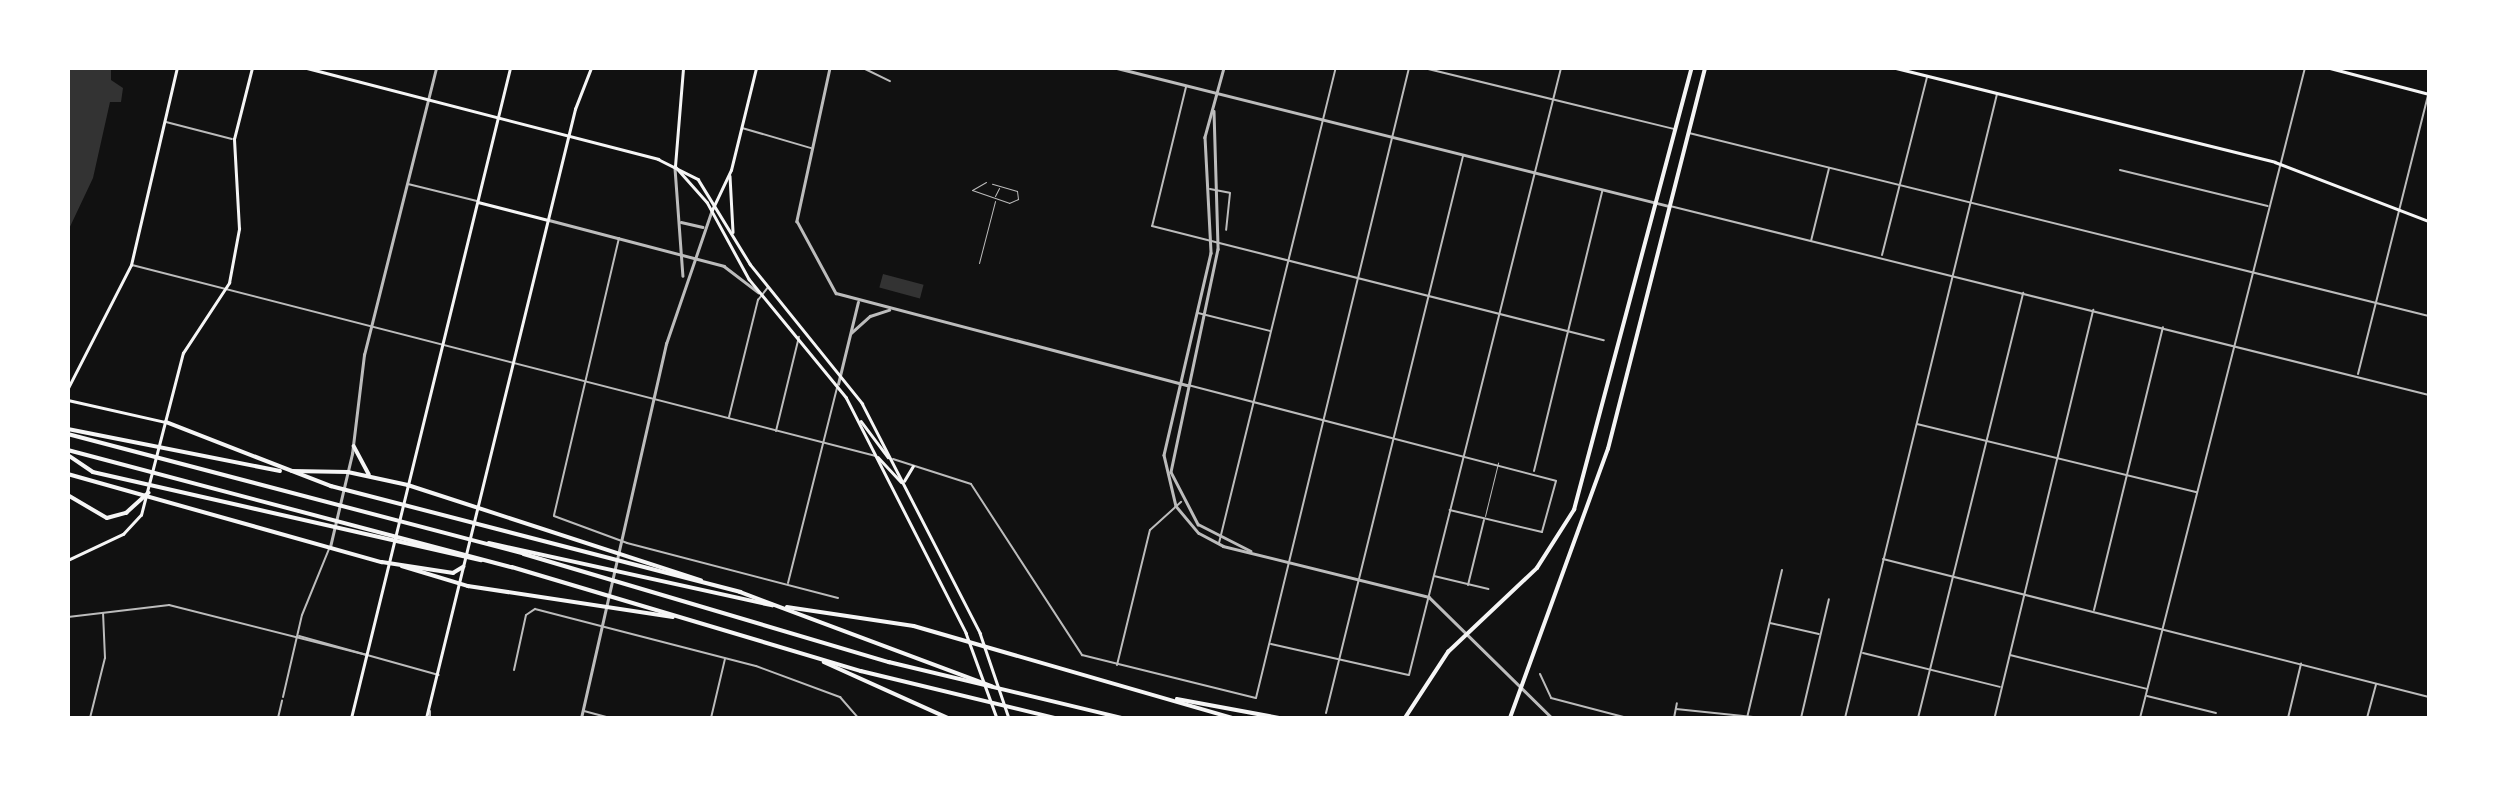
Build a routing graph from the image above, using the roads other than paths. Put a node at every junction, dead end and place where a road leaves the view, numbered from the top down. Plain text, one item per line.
1 (177, 68) edge
2 (252, 68) edge
3 (307, 68) edge
4 (330, 68) edge
5 (436, 68) edge
6 (510, 68) edge
7 (591, 68) edge
8 (684, 68) edge
9 (756, 68) edge
10 (830, 68) edge
11 (863, 68) edge
12 (1117, 68) edge
13 (1224, 68) edge
14 (1336, 68) edge
15 (1409, 68) edge
16 (1424, 68) edge
17 (1561, 68) edge
18 (1692, 68) edge
19 (1705, 68) edge
20 (1896, 68) edge
21 (2305, 68) edge
22 (2330, 68) edge
23 (329, 74) junction
24 (1927, 76) junction
25 (890, 81) dead end
26 (1186, 86) junction
27 (1997, 93) junction
28 (1218, 94) junction
29 (2428, 94) edge
30 (428, 99) junction
31 (1553, 100) junction
32 (1214, 110) junction
33 (498, 117) junction
34 (1323, 121) junction
35 (165, 122) junction
36 (741, 128) junction
37 (1676, 130) junction
38 (1688, 133) junction
39 (569, 136) junction
40 (1392, 138) junction
41 (234, 139) junction
42 (813, 149) junction
43 (1463, 155) junction
44 (2281, 164) junction
45 (675, 166) junction
46 (1829, 167) junction
47 (731, 170) junction
48 (2120, 170) dead end
49 (1532, 173) junction
50 (986, 182) dead end
51 (407, 184) junction
52 (992, 184) dead end
53 (1900, 184) junction
54 (1000, 186) junction
55 (1215, 189) junction
56 (1209, 190) junction
57 (1602, 190) junction
58 (996, 199) junction
59 (1970, 201) junction
60 (478, 202) junction
61 (1657, 203) junction
62 (715, 204) junction
63 (1669, 206) junction
64 (2270, 206) junction
65 (2399, 209) junction
66 (712, 211) junction
67 (548, 220) junction
68 (2429, 221) edge
69 (681, 222) junction
70 (705, 225) junction
71 (1226, 230) dead end
72 (619, 238) junction
73 (734, 238) junction
74 (1212, 241) junction
75 (1811, 241) junction
76 (1219, 243) junction
77 (684, 255) junction
78 (692, 257) junction
79 (1881, 257) junction
80 (1289, 261) junction
81 (979, 263) dead end
82 (131, 265) junction
83 (2254, 270) junction
84 (1952, 274) junction
85 (1358, 279) junction
86 (683, 280) junction
87 (768, 286) junction
88 (227, 289) junction
89 (2023, 292) junction
90 (761, 294) junction
91 (1429, 297) junction
92 (858, 302) junction
93 (2376, 302) junction
94 (2094, 309) junction
95 (890, 310) junction
96 (1197, 313) junction
97 (1498, 314) junction
98 (1204, 315) junction
99 (2429, 316) edge
100 (371, 326) junction
101 (2163, 326) junction
102 (1271, 331) junction
103 (1569, 331) junction
104 (849, 336) junction
105 (799, 337) junction
106 (1604, 340) dead end
107 (442, 344) junction
108 (2235, 344) junction
109 (513, 362) junction
110 (841, 371) junction
111 (2357, 376) junction
112 (584, 381) junction
113 (838, 384) junction
114 (1181, 384) junction
115 (1187, 385) junction
116 (68, 388) edge
117 (2429, 395) edge
118 (652, 398) junction
119 (68, 400) edge
120 (1254, 402) junction
121 (729, 418) junction
122 (859, 419) junction
123 (1324, 420) junction
124 (166, 422) junction
125 (1916, 423) junction
126 (776, 430) junction
127 (68, 431) edge
128 (1395, 437) junction
129 (1987, 441) junction
130 (823, 443) junction
131 (354, 446) junction
132 (68, 452) edge
133 (1463, 454) junction
134 (878, 457) junction
135 (891, 458) junction
136 (2057, 458) junction
137 (1498, 463) junction
138 (913, 466) junction
139 (348, 472) junction
140 (1534, 472) junction
141 (68, 474) edge
142 (2127, 475) junction
143 (374, 476) junction
144 (904, 484) junction
145 (408, 485) junction
146 (2197, 492) junction
147 (148, 493) junction
148 (68, 495) edge
149 (1181, 502) junction
150 (478, 504) junction
151 (1176, 506) junction
152 (1448, 510) junction
153 (1485, 519) junction
154 (1220, 539) junction
155 (617, 540) junction
156 (482, 543) junction
157 (1219, 544) junction
158 (330, 547) junction
159 (1254, 552) junction
160 (1882, 558) junction
161 (68, 560) edge
162 (1290, 561) junction
163 (388, 563) junction
164 (397, 564) junction
165 (463, 567) junction
166 (512, 567) junction
167 (1782, 570) dead end
168 (1433, 576) junction
169 (1954, 576) junction
170 (1360, 579) junction
171 (459, 584) junction
172 (714, 584) junction
173 (788, 584) junction
174 (1468, 584) junction
175 (1488, 589) dead end
176 (2023, 593) junction
177 (1429, 597) junction
178 (838, 598) dead end
179 (1829, 599) dead end
180 (2094, 610) junction
181 (103, 612) junction
182 (68, 617) edge
183 (684, 619) junction
184 (1769, 622) junction
185 (602, 626) junction
186 (2163, 626) junction
187 (1466, 632) junction
188 (1820, 635) junction
189 (298, 636) junction
190 (969, 641) junction
191 (1270, 643) junction
192 (985, 645) junction
193 (1862, 653) junction
194 (366, 654) junction
195 (2009, 654) junction
196 (726, 658) junction
197 (822, 660) junction
198 (1339, 661) junction
199 (2302, 663) junction
200 (1117, 666) junction
201 (514, 670) dead end
202 (1930, 670) junction
203 (1540, 674) dead end
204 (439, 675) junction
205 (2376, 683) junction
206 (2002, 687) junction
207 (1001, 689) junction
208 (2147, 689) junction
209 (1519, 692) junction
210 (1161, 696) junction
211 (2146, 696) junction
212 (2429, 697) edge
213 (1677, 703) dead end
214 (1676, 709) junction
215 (583, 710) junction
216 (1326, 713) dead end
217 (1747, 713) junction
218 (2216, 713) dead end
219 (1995, 716) edge
220 (90, 718) edge
221 (278, 718) edge
222 (351, 718) edge
223 (428, 718) edge
224 (581, 718) edge
225 (610, 718) edge
226 (711, 718) edge
227 (858, 718) edge
228 (948, 718) edge
229 (997, 718) edge
230 (1009, 718) edge
231 (1055, 718) edge
232 (1122, 718) edge
233 (1232, 718) edge
234 (1280, 718) edge
235 (1405, 718) edge
236 (1510, 718) edge
237 (1552, 718) edge
238 (1627, 718) edge
239 (1674, 718) edge
240 (1747, 718) edge
241 (1763, 718) edge
242 (1801, 718) edge
243 (1845, 718) edge
244 (1918, 718) edge
245 (2140, 718) edge
246 (2288, 718) edge
247 (2367, 718) edge

1 - 35 main road
2 - 41 main road
3 - 23 main road
4 - 23 street
5 - 30 street
6 - 33 main road
7 - 39 main road
8 - 45 main road
9 - 36 main road
10 - 42 street
11 - 25 street
12 - 26 street
13 - 28 street
14 - 34 street
15 - 40 street
16 - 31 street
17 - 31 street
18 - 37 main road
19 - 38 main road
20 - 24 main road
21 - 44 street
22 - 29 main road
23 - 30 main road
24 - 27 main road
24 - 53 street
26 - 28 street
26 - 74 street
27 - 44 main road
27 - 59 street
28 - 32 street
28 - 34 street
29 - 65 street
30 - 33 main road
30 - 51 street
31 - 37 street
31 - 49 street
32 - 55 street
32 - 56 street
33 - 39 main road
33 - 60 main road
34 - 40 street
34 - 80 street
35 - 41 street
35 - 82 main road
36 - 42 street
36 - 47 main road
37 - 61 main road
38 - 46 street
38 - 63 main road
39 - 45 main road
39 - 67 main road
40 - 43 street
40 - 85 street
41 - 88 main road
42 - 92 street
43 - 49 street
43 - 91 street
44 - 64 street
44 - 65 main road
45 - 62 main road
45 - 66 main road
45 - 69 street
46 - 53 street
46 - 75 street
47 - 62 main road
47 - 73 main road
48 - 64 street
49 - 57 street
49 - 97 street
50 - 58 lane
51 - 60 street
51 - 100 street
52 - 54 lane
53 - 59 street
53 - 79 street
54 - 58 lane
54 - 58 lane
55 - 56 street
55 - 71 street
55 - 76 street
56 - 74 street
57 - 61 street
57 - 103 street
58 - 81 lane
59 - 83 street
59 - 84 street
60 - 67 main road
60 - 107 main road
61 - 63 street
61 - 187 main road
62 - 66 main road
62 - 73 main road
63 - 75 street
63 - 209 main road
64 - 83 street
65 - 68 main road
65 - 93 street
66 - 70 street
66 - 90 main road
67 - 72 street
67 - 109 main road
69 - 70 street
69 - 77 street
70 - 78 street
72 - 77 street
72 - 112 street
73 - 87 main road
74 - 76 street
74 - 96 street
75 - 79 street
76 - 80 street
76 - 98 street
77 - 78 street
77 - 86 street
78 - 86 street
78 - 90 street
79 - 84 street
80 - 85 street
80 - 102 street
82 - 88 street
82 - 116 main road
83 - 93 street
83 - 108 street
84 - 89 street
84 - 125 street
85 - 91 street
85 - 123 street
86 - 118 street
87 - 90 street
87 - 110 main road
88 - 100 street
88 - 124 main road
89 - 94 street
89 - 129 street
90 - 105 main road
90 - 121 street
91 - 97 street
91 - 128 street
92 - 95 street
92 - 104 street
93 - 99 street
93 - 111 street
94 - 101 street
94 - 136 street
95 - 104 street
95 - 114 street
96 - 98 street
96 - 114 street
97 - 103 street
97 - 133 street
98 - 102 street
98 - 115 street
100 - 107 street
100 - 131 street
101 - 108 street
101 - 142 street
102 - 120 street
103 - 106 street
103 - 140 street
104 - 110 street
105 - 113 main road
105 - 126 street
107 - 109 street
107 - 145 main road
108 - 111 street
108 - 146 street
109 - 112 street
109 - 150 main road
110 - 113 street
110 - 135 main road
111 - 117 street
112 - 118 street
112 - 155 street
113 - 122 main road
113 - 130 street
114 - 115 street
114 - 151 street
115 - 120 street
115 - 149 street
118 - 121 street
118 - 155 street
119 - 124 main road
120 - 123 street
120 - 154 street
121 - 126 street
122 - 134 main road
122 - 135 main road
123 - 128 street
123 - 162 street
124 - 147 main road
124 - 172 main road
125 - 129 street
125 - 160 street
126 - 130 street
127 - 139 main road
127 - 156 main road
128 - 133 street
128 - 170 street
129 - 136 street
129 - 169 street
130 - 134 street
130 - 173 street
131 - 139 street
131 - 143 main road
132 - 166 main road
132 - 166 main road
133 - 137 street
133 - 152 street
134 - 144 main road
134 - 190 main road
135 - 138 street
135 - 144 main road
136 - 142 street
136 - 176 street
137 - 140 street
137 - 153 lane
138 - 144 main road
138 - 200 street
139 - 143 main road
139 - 158 street
140 - 153 street
141 - 158 main road
142 - 146 street
142 - 180 street
143 - 145 main road
144 - 192 main road
145 - 150 main road
145 - 163 main road
146 - 186 street
147 - 148 main road
147 - 161 main road
149 - 151 street
149 - 154 street
150 - 165 main road
150 - 172 main road
151 - 157 street
151 - 200 street
152 - 153 street
152 - 168 street
153 - 174 street
154 - 157 street
154 - 159 street
155 - 173 street
155 - 185 street
156 - 190 main road
156 - 207 main road
157 - 159 street
158 - 163 main road
158 - 189 street
159 - 162 street
160 - 169 street
160 - 193 street
162 - 170 street
162 - 191 street
163 - 164 main road
163 - 194 main road
164 - 165 main road
164 - 171 main road
165 - 171 main road
166 - 183 main road
167 - 184 street
168 - 174 street
168 - 177 street
169 - 176 street
169 - 202 street
170 - 177 street
170 - 198 street
171 - 183 main road
171 - 204 main road
172 - 207 main road
173 - 178 street
174 - 175 street
176 - 180 street
176 - 195 street
177 - 187 street
177 - 198 street
179 - 188 street
180 - 186 street
181 - 182 street
181 - 189 street
181 - 220 street
183 - 197 main road
184 - 188 street
184 - 217 street
185 - 196 street
185 - 201 street
185 - 215 street
186 - 199 street
186 - 208 street
187 - 209 street
187 - 235 main road
188 - 242 street
189 - 194 street
189 - 194 street
189 - 221 street
190 - 192 main road
190 - 229 main road
191 - 198 street
191 - 200 street
192 - 210 main road
192 - 230 main road
193 - 202 street
193 - 243 street
194 - 204 street
194 - 222 main road
195 - 206 street
195 - 208 street
196 - 226 street
196 - 227 street
197 - 228 main road
197 - 231 main road
198 - 216 street
199 - 205 street
199 - 246 street
202 - 206 street
202 - 244 street
203 - 238 street
204 - 223 main road
205 - 212 street
205 - 247 street
206 - 219 street
207 - 232 main road
208 - 211 street
209 - 236 main road
209 - 237 street
210 - 233 main road
210 - 234 main road
211 - 218 street
211 - 245 street
213 - 214 street
214 - 217 street
214 - 239 street
215 - 224 street
215 - 225 street
217 - 240 street
217 - 241 street

